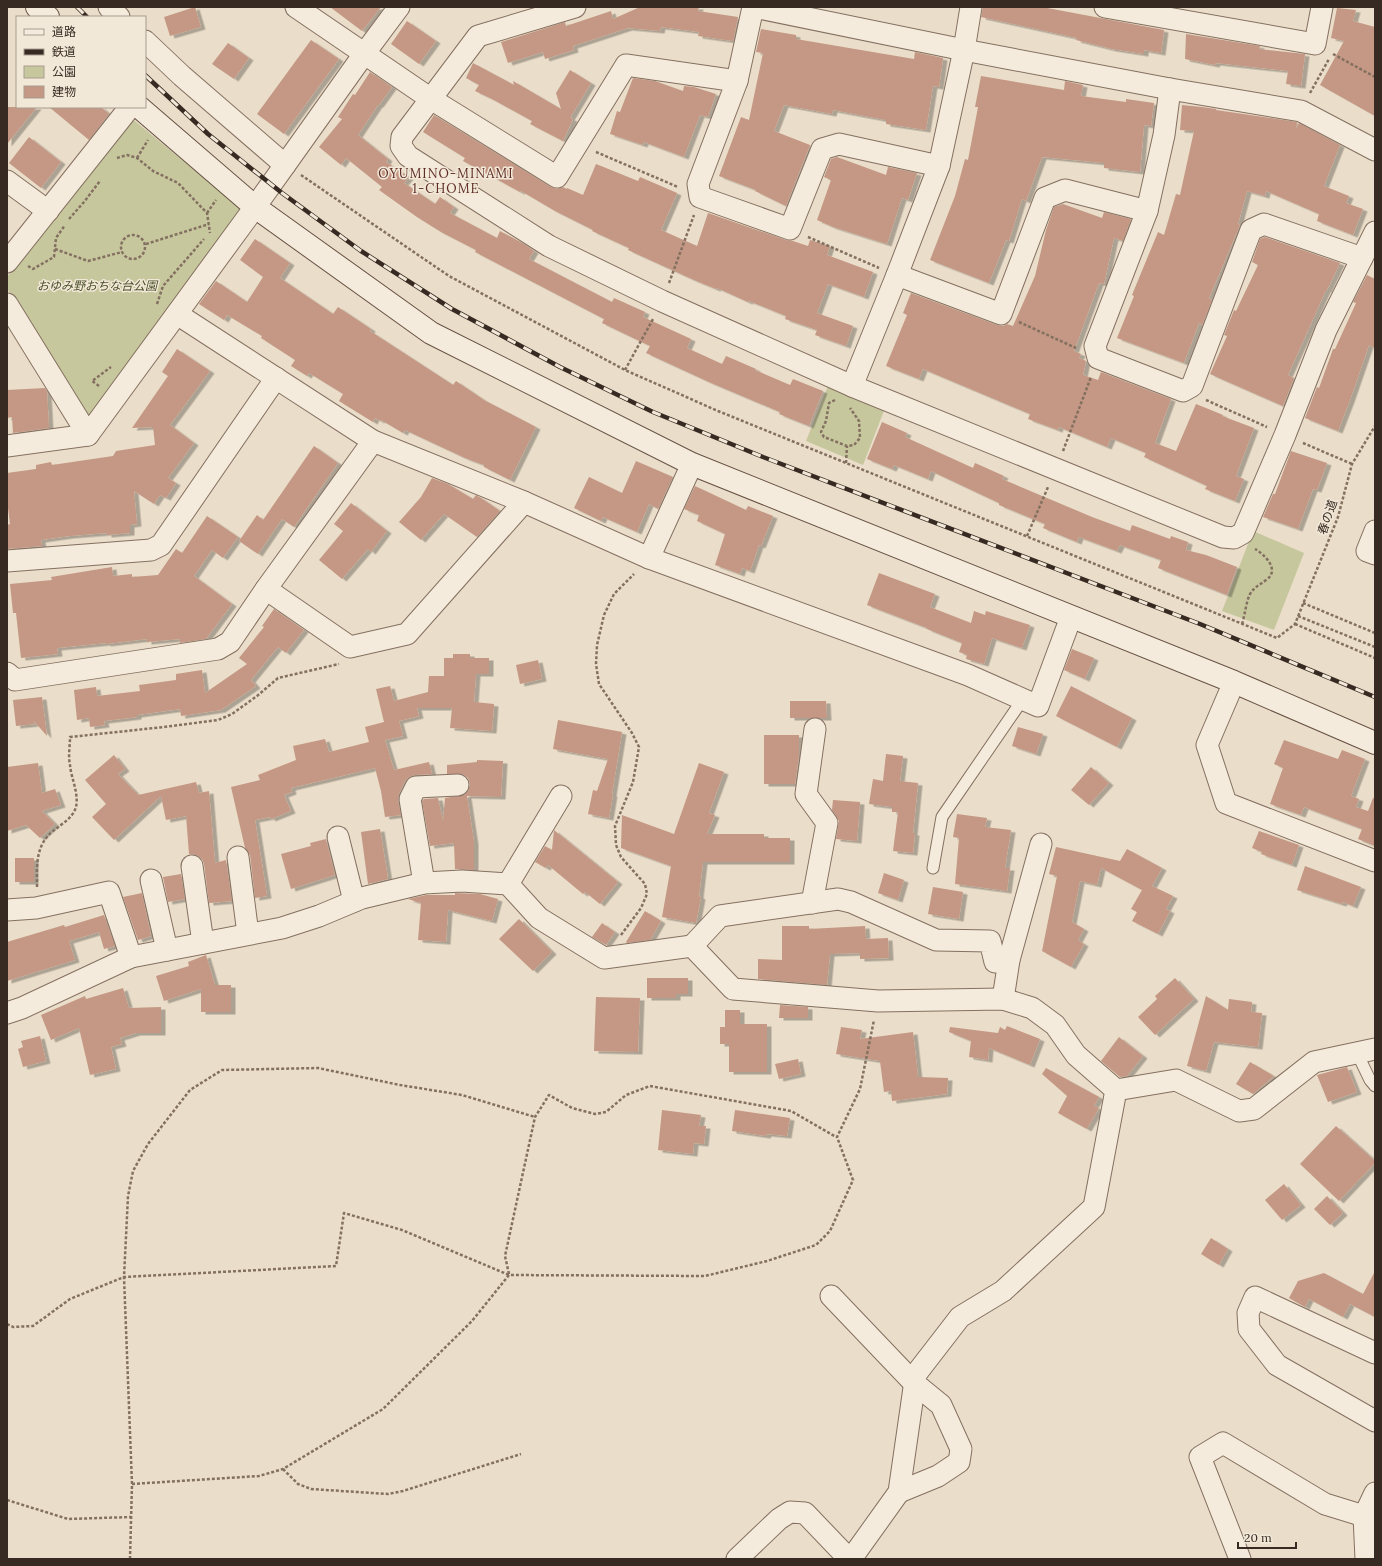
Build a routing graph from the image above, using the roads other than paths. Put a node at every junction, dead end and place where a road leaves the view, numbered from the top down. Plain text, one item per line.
1 (38, 7) edge
2 (109, 7) edge
3 (296, 7) edge
4 (399, 7) edge
5 (575, 7) edge
6 (754, 7) edge
7 (971, 7) edge
8 (1105, 7) edge
9 (1322, 7) edge
10 (47, 16) edge
11 (118, 16) edge
12 (146, 42) edge
13 (964, 50) junction
14 (364, 54) junction
15 (737, 81) junction
16 (1170, 90) junction
17 (431, 99) junction
18 (129, 108) edge
19 (140, 108) edge
20 (1375, 150) edge
21 (284, 164) junction
22 (939, 166) junction
23 (7, 180) edge
24 (255, 207) junction
25 (48, 211) junction
26 (1147, 211) junction
27 (1375, 232) edge
28 (1362, 258) junction
29 (10, 259) edge
30 (897, 275) junction
31 (7, 304) edge
32 (177, 314) junction
33 (276, 378) junction
34 (846, 391) junction
35 (88, 435) junction
36 (373, 441) junction
37 (7, 446) edge
38 (692, 464) junction
39 (524, 502) junction
40 (1375, 532) edge
41 (1375, 554) edge
42 (649, 558) junction
43 (7, 560) edge
44 (266, 589) junction
45 (1071, 617) junction
46 (7, 673) edge
47 (1234, 682) junction
48 (1023, 699) junction
49 (815, 729) dead end
50 (1375, 743) edge
51 (458, 786) dead end
52 (561, 796) dead end
53 (338, 837) dead end
54 (1041, 844) dead end
55 (238, 857) dead end
56 (1375, 861) edge
57 (192, 866) dead end
58 (933, 868) dead end
59 (151, 880) dead end
60 (424, 883) junction
61 (508, 884) junction
62 (354, 901) junction
63 (812, 903) junction
64 (7, 910) edge
65 (248, 934) junction
66 (203, 943) junction
67 (692, 946) junction
68 (167, 950) junction
69 (131, 957) junction
70 (1009, 960) junction
71 (1004, 999) junction
72 (7, 1013) edge
73 (1366, 1051) edge
74 (1375, 1086) edge
75 (1116, 1090) junction
76 (831, 1296) dead end
77 (1375, 1353) edge
78 (914, 1383) junction
79 (1375, 1420) edge
80 (899, 1492) junction
81 (1375, 1493) edge
82 (1364, 1516) junction
83 (737, 1559) edge
84 (850, 1559) edge
85 (1240, 1559) edge
86 (1366, 1559) edge

1 - 10 street
2 - 11 street
3 - 14 street
4 - 14 street
5 - 17 street
6 - 13 street
6 - 15 street
7 - 13 street
8 - 9 street
12 - 21 street
13 - 16 street
13 - 22 street
14 - 17 street
14 - 21 street
15 - 17 street
15 - 22 street
16 - 20 street
16 - 26 street
17 - 34 street
18 - 25 street
19 - 24 street
21 - 24 street
22 - 30 street
23 - 25 street
24 - 32 street
24 - 38 street
25 - 29 street
26 - 28 street
26 - 30 street
27 - 28 street
28 - 34 street
30 - 34 street
31 - 35 street
32 - 33 street
32 - 35 street
33 - 36 street
33 - 43 street
35 - 37 street
36 - 39 street
36 - 44 street
38 - 42 street
38 - 45 street
39 - 42 street
39 - 44 street
40 - 41 street
42 - 48 street
44 - 46 street
45 - 47 street
45 - 48 street
47 - 50 street
47 - 56 street
48 - 58 lane
49 - 63 street
51 - 60 street
52 - 61 street
53 - 62 street
54 - 70 street
55 - 65 street
57 - 66 street
59 - 68 street
60 - 61 street
60 - 62 street
61 - 67 street
62 - 65 street
63 - 67 street
63 - 70 street
64 - 69 street
65 - 66 street
66 - 68 street
67 - 71 street
68 - 69 street
69 - 72 street
70 - 71 street
71 - 75 street
73 - 74 lane
73 - 75 street
75 - 78 street
76 - 78 street
77 - 79 street
78 - 80 street
78 - 80 street
80 - 84 street
81 - 82 street
82 - 85 street
82 - 86 street
83 - 84 street

